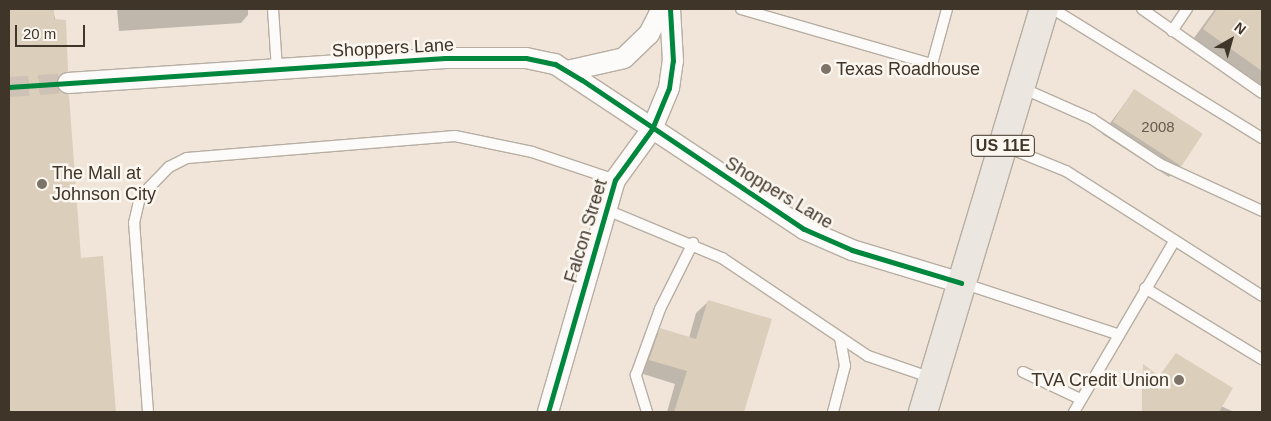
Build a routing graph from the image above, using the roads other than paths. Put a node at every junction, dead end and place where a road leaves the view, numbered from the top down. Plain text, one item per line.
1 (273, 9) edge
2 (662, 9) edge
3 (670, 9) edge
4 (741, 9) edge
5 (947, 9) edge
6 (1044, 9) edge
7 (1053, 9) edge
8 (1142, 9) edge
9 (1187, 9) edge
10 (1172, 31) junction
11 (277, 69) junction
12 (567, 71) junction
13 (68, 82) tunnel mouth
14 (1021, 87) junction
15 (1262, 93) edge
16 (652, 129) junction
17 (1262, 138) edge
18 (1003, 146) junction
19 (614, 180) junction
20 (607, 210) junction
21 (1262, 211) edge
22 (1174, 240) junction
23 (693, 243) junction
24 (961, 283) junction
25 (1145, 288) junction
26 (1262, 296) edge
27 (1117, 334) junction
28 (840, 339) junction
29 (1262, 359) edge
30 (1023, 372) dead end
31 (933, 378) junction
32 (1078, 398) junction
33 (148, 412) edge
34 (548, 412) edge
35 (647, 412) edge
36 (833, 412) edge
37 (923, 412) edge
38 (1074, 412) edge

1 - 11 lane
2 - 12 street
3 - 16 street, Falcon Street
4 - 5 lane
6 - 14 main road, US 11E
7 - 17 lane
8 - 10 lane
9 - 10 lane
10 - 15 lane
11 - 12 street, Shoppers Lane
11 - 13 street, Shoppers Lane
12 - 16 street, Shoppers Lane
14 - 18 main road, US 11E
14 - 21 lane
16 - 19 street, Falcon Street
16 - 24 street, Shoppers Lane
18 - 22 lane
18 - 24 main road, US 11E
19 - 20 street, Falcon Street
19 - 33 lane
20 - 23 lane
20 - 34 street, Falcon Street
22 - 25 lane
22 - 26 lane
23 - 28 lane
23 - 35 lane
24 - 27 lane
24 - 31 main road, US 11E
25 - 27 lane
25 - 29 lane
27 - 32 lane
28 - 31 lane
28 - 36 lane
30 - 32 lane
31 - 37 main road, US 11E
32 - 38 lane

